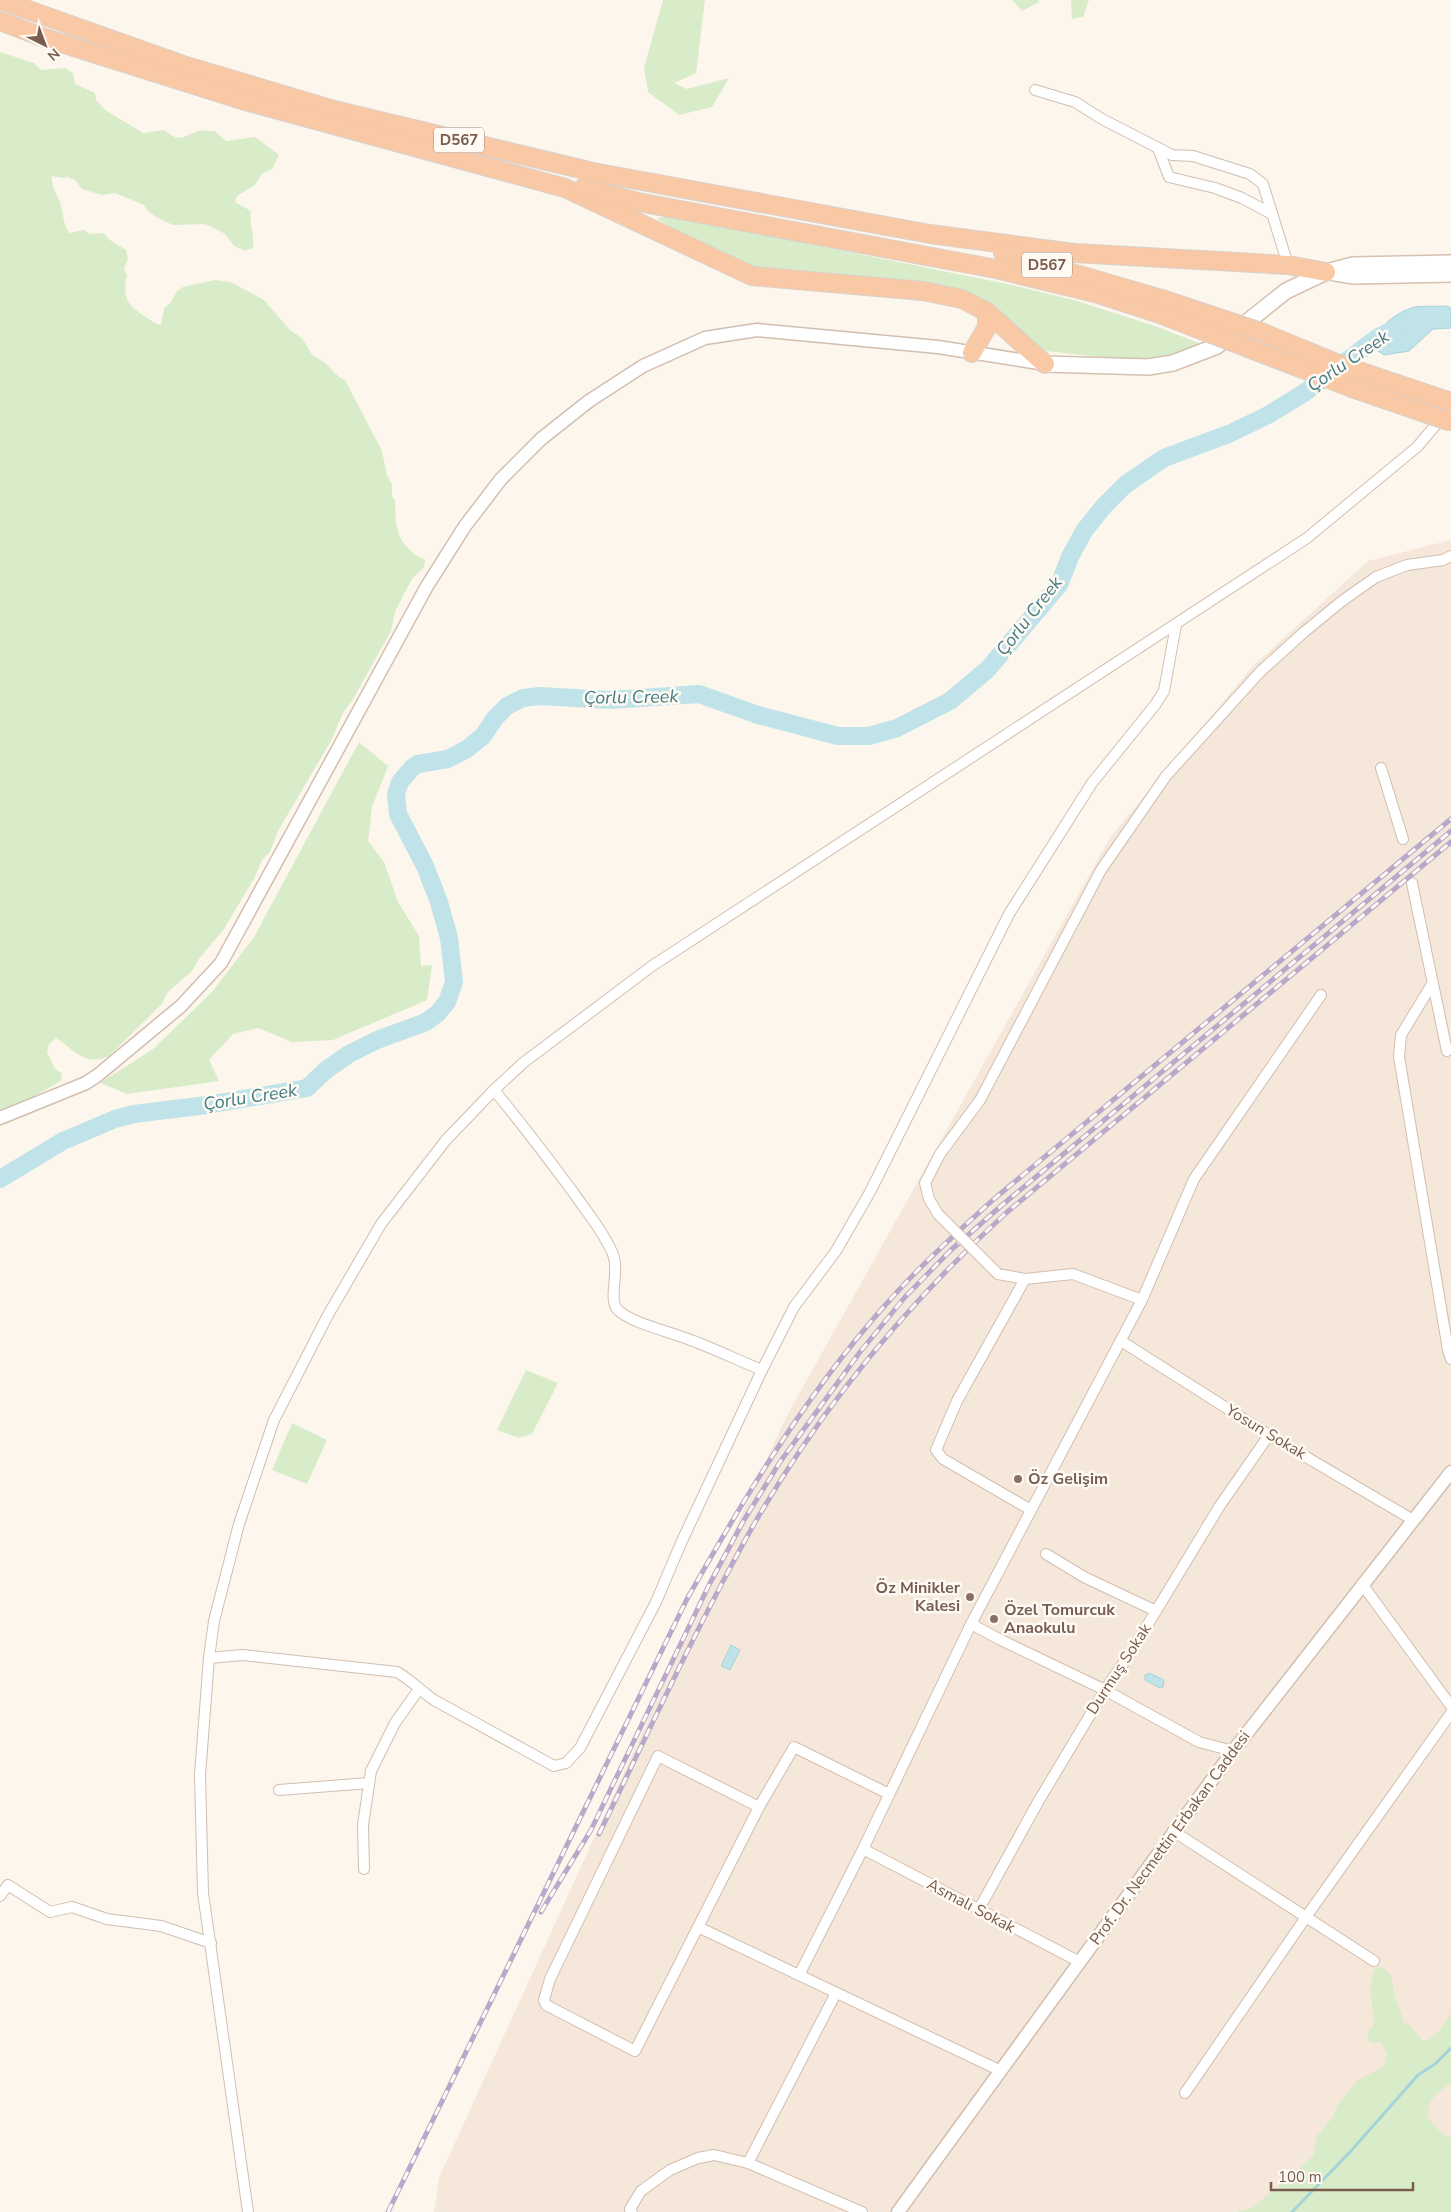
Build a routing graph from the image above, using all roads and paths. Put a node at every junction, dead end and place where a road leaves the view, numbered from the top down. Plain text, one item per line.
1 (0, 0) edge
2 (0, 21) edge
3 (1035, 90) dead end
4 (415, 147) junction
5 (1158, 148) junction
6 (1272, 214) junction
7 (930, 234) junction
8 (1451, 263) edge
9 (1288, 265) junction
10 (1326, 272) junction
11 (1451, 274) edge
12 (1160, 306) junction
13 (987, 312) junction
14 (972, 353) junction
15 (1044, 364) junction
16 (1451, 402) edge
17 (1451, 407) edge
18 (1451, 422) edge
19 (1451, 556) edge
20 (1176, 625) junction
21 (1381, 768) dead end
22 (1403, 840) dead end
23 (1412, 883) dead end
24 (1432, 984) junction
25 (1321, 995) dead end
26 (1447, 1051) dead end
27 (494, 1090) junction
28 (0, 1118) edge
29 (1025, 1279) junction
30 (1142, 1300) junction
31 (1121, 1342) junction
32 (1451, 1359) edge
33 (762, 1370) junction
34 (1269, 1435) junction
35 (1451, 1472) edge
36 (1031, 1510) junction
37 (1413, 1520) junction
38 (1046, 1554) dead end
39 (1362, 1584) junction
40 (1156, 1611) junction
41 (971, 1624) junction
42 (208, 1658) junction
43 (419, 1689) junction
44 (1105, 1690) junction
45 (1451, 1706) edge
46 (1451, 1712) edge
47 (1233, 1751) junction
48 (369, 1784) junction
49 (279, 1790) dead end
50 (889, 1794) junction
51 (759, 1806) junction
52 (1173, 1832) junction
53 (863, 1849) junction
54 (364, 1869) dead end
55 (0, 1896) edge
56 (979, 1909) junction
57 (1306, 1917) junction
58 (698, 1927) junction
59 (211, 1943) junction
60 (1374, 1961) dead end
61 (1080, 1962) junction
62 (799, 1975) junction
63 (836, 1993) junction
64 (1001, 2071) junction
65 (1185, 2093) dead end
66 (748, 2163) junction
67 (248, 2212) edge
68 (632, 2212) edge
69 (862, 2212) edge
70 (898, 2212) edge

1 - 7 highway, D567
2 - 4 highway, D567
3 - 5 street
4 - 12 highway, D567
4 - 13 highway
5 - 6 street
5 - 6 street
6 - 9 street
7 - 9 highway
7 - 12 highway, D567
8 - 10 main road
9 - 10 highway
10 - 11 main road
10 - 15 main road
12 - 16 highway, D567, bridge
12 - 18 highway, D567, bridge
13 - 14 highway
13 - 15 highway
14 - 15 street
14 - 28 street
17 - 20 street
19 - 29 street, bridge
20 - 27 street
20 - 33 street
21 - 22 street
23 - 24 street
24 - 26 street
24 - 32 street
25 - 30 street
27 - 33 street
27 - 42 street
29 - 30 street
29 - 36 street
30 - 31 street
31 - 34 street, Yosun Sokak
31 - 36 street
33 - 43 street
34 - 37 street, Yosun Sokak
34 - 40 street, Durmuş Sokak
35 - 37 street, Prof. Dr. Necmettin Erbakan Caddesi
36 - 41 street
37 - 39 street, Prof. Dr. Necmettin Erbakan Caddesi
38 - 40 street
39 - 45 street
39 - 47 street, Prof. Dr. Necmettin Erbakan Caddesi
40 - 44 street, Durmuş Sokak
41 - 44 street
41 - 50 street
42 - 43 street
42 - 59 street
43 - 48 street
44 - 47 street
44 - 56 street, Durmuş Sokak
46 - 57 street
47 - 52 street, Prof. Dr. Necmettin Erbakan Caddesi
48 - 49 street
48 - 54 street
50 - 51 street
50 - 53 street
51 - 58 street
51 - 58 street
52 - 57 street
52 - 61 street, Prof. Dr. Necmettin Erbakan Caddesi
53 - 56 street, Asmalı Sokak
53 - 62 street
55 - 59 street
56 - 61 street, Asmalı Sokak
57 - 60 street
57 - 65 street
58 - 62 street
59 - 67 street
61 - 64 street, Prof. Dr. Necmettin Erbakan Caddesi
62 - 63 street
63 - 64 street
63 - 66 street
64 - 70 street, Prof. Dr. Necmettin Erbakan Caddesi
66 - 68 street
66 - 69 street

